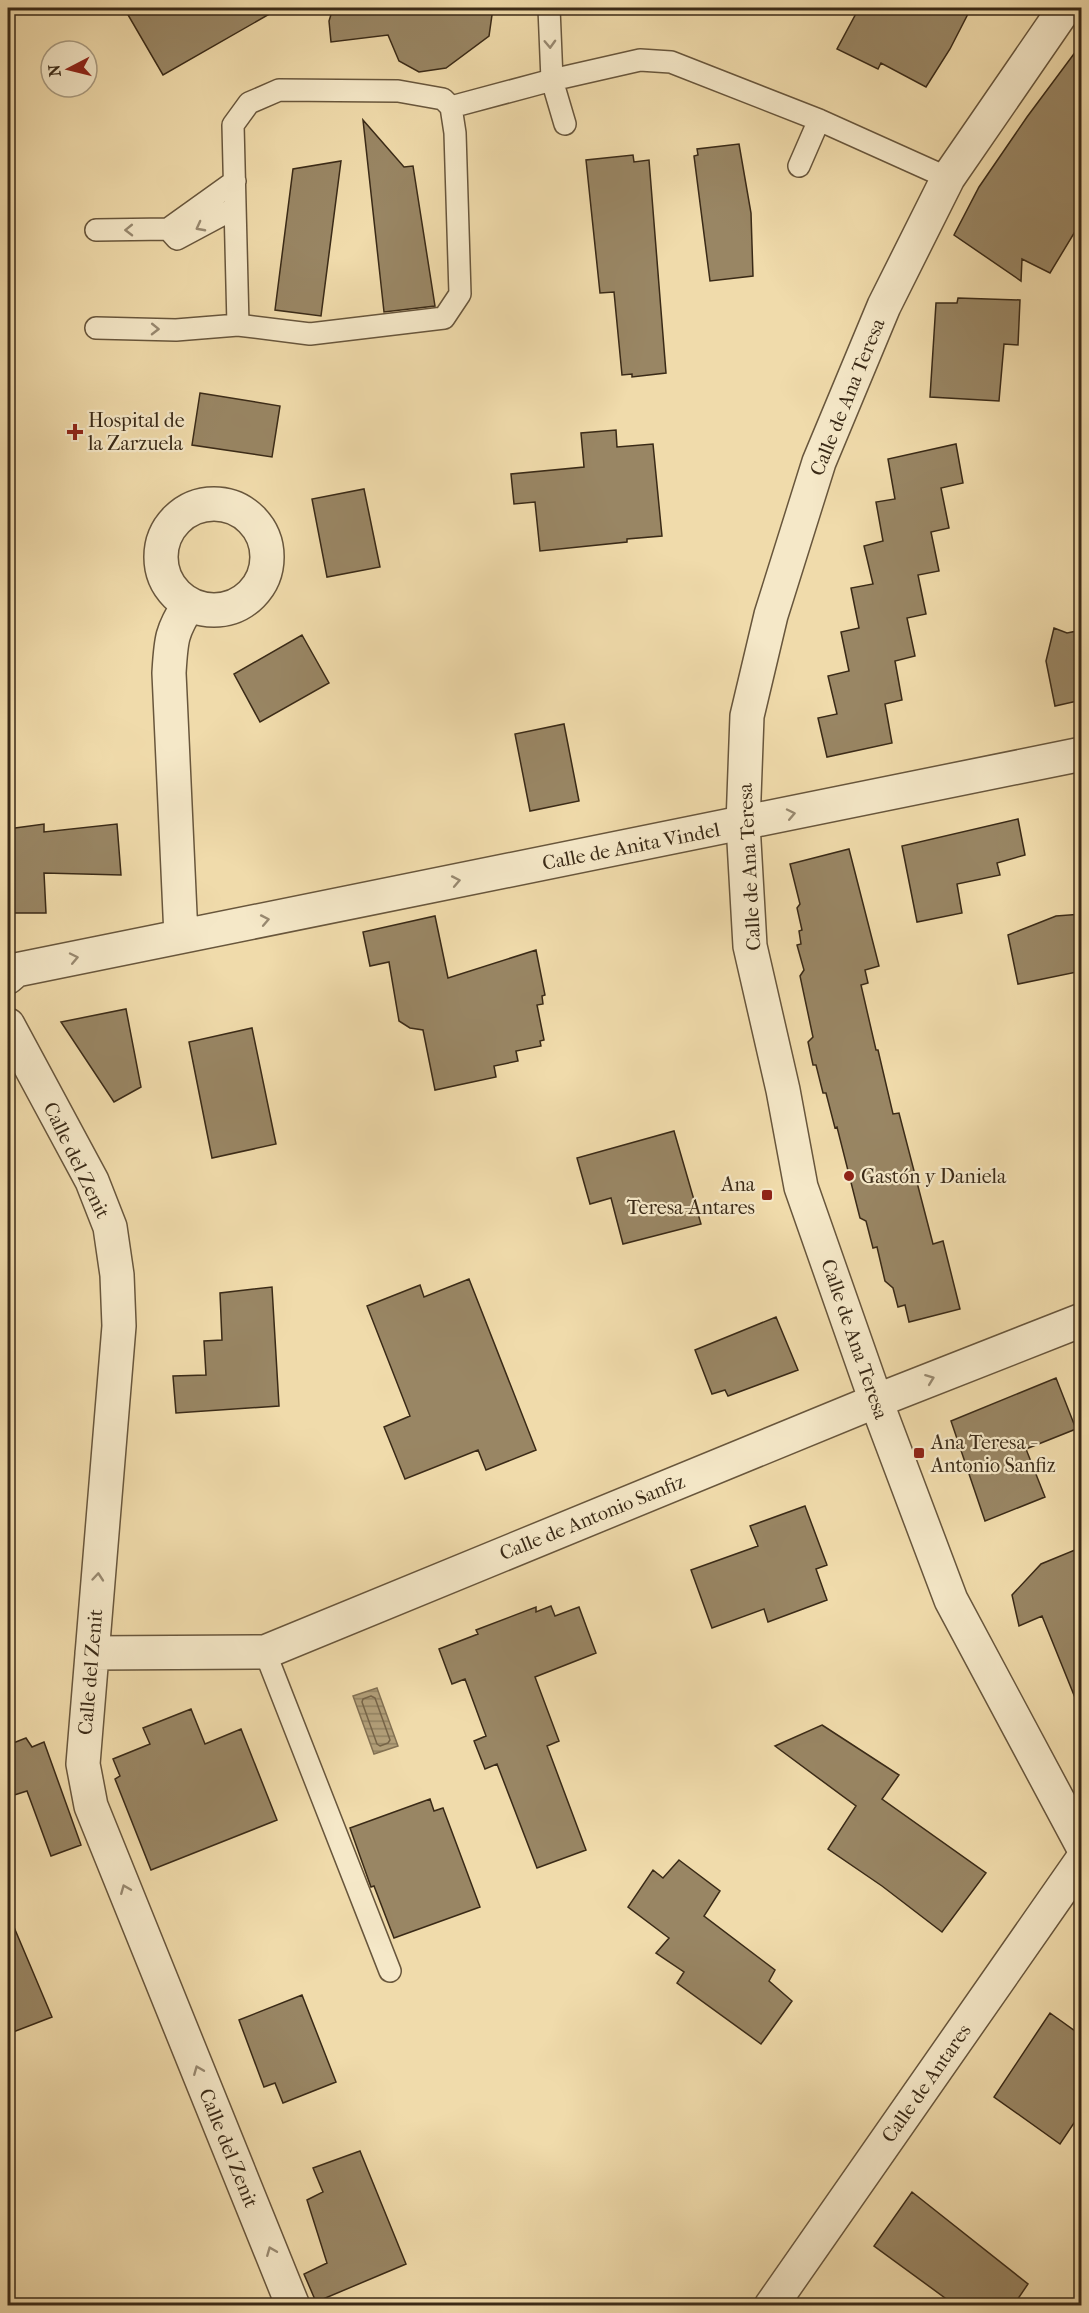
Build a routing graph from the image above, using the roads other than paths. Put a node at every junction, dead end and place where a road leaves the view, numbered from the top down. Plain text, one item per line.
1 (549, 8) edge
2 (1065, 8) edge
3 (552, 80) junction
4 (451, 107) junction
5 (819, 120) junction
6 (565, 124) dead end
7 (799, 166) dead end
8 (948, 178) junction
9 (235, 181) junction
10 (235, 208) junction
11 (168, 229) junction
12 (96, 230) dead end
13 (237, 325) junction
14 (96, 328) dead end
15 (189, 604) dead end
16 (1082, 754) edge
17 (743, 824) junction
18 (181, 936) junction
19 (12, 974) edge
20 (8, 1025) edge
21 (1082, 1320) edge
22 (876, 1401) junction
23 (265, 1652) junction
24 (92, 1653) junction
25 (1082, 1845) edge
26 (1082, 1860) edge
27 (390, 1971) dead end
28 (293, 2306) edge
29 (771, 2306) edge

1 -> 3 lane
2 - 8 street, Calle de Ana Teresa
3 - 4 lane
3 - 5 lane
3 - 6 lane
4 - 9 lane
4 - 13 lane
5 - 7 lane
5 - 8 lane
8 - 17 street, Calle de Ana Teresa
9 - 10 lane
9 - 11 lane
10 -> 11 lane
10 - 13 lane
11 -> 12 lane
14 -> 13 lane
15 - 18 street
17 -> 16 street, Calle de Anita Vindel
18 -> 17 street, Calle de Anita Vindel
17 - 22 street, Calle de Ana Teresa
19 -> 18 street, Calle de Anita Vindel
24 -> 20 street, Calle del Zenit
22 -> 21 street, Calle de Antonio Sanfiz
22 - 23 street, Calle de Antonio Sanfiz
22 - 25 street, Calle de Ana Teresa
23 - 24 street, Calle de Antonio Sanfiz
23 - 27 lane
28 -> 24 street, Calle del Zenit
26 - 29 street, Calle de Antares

